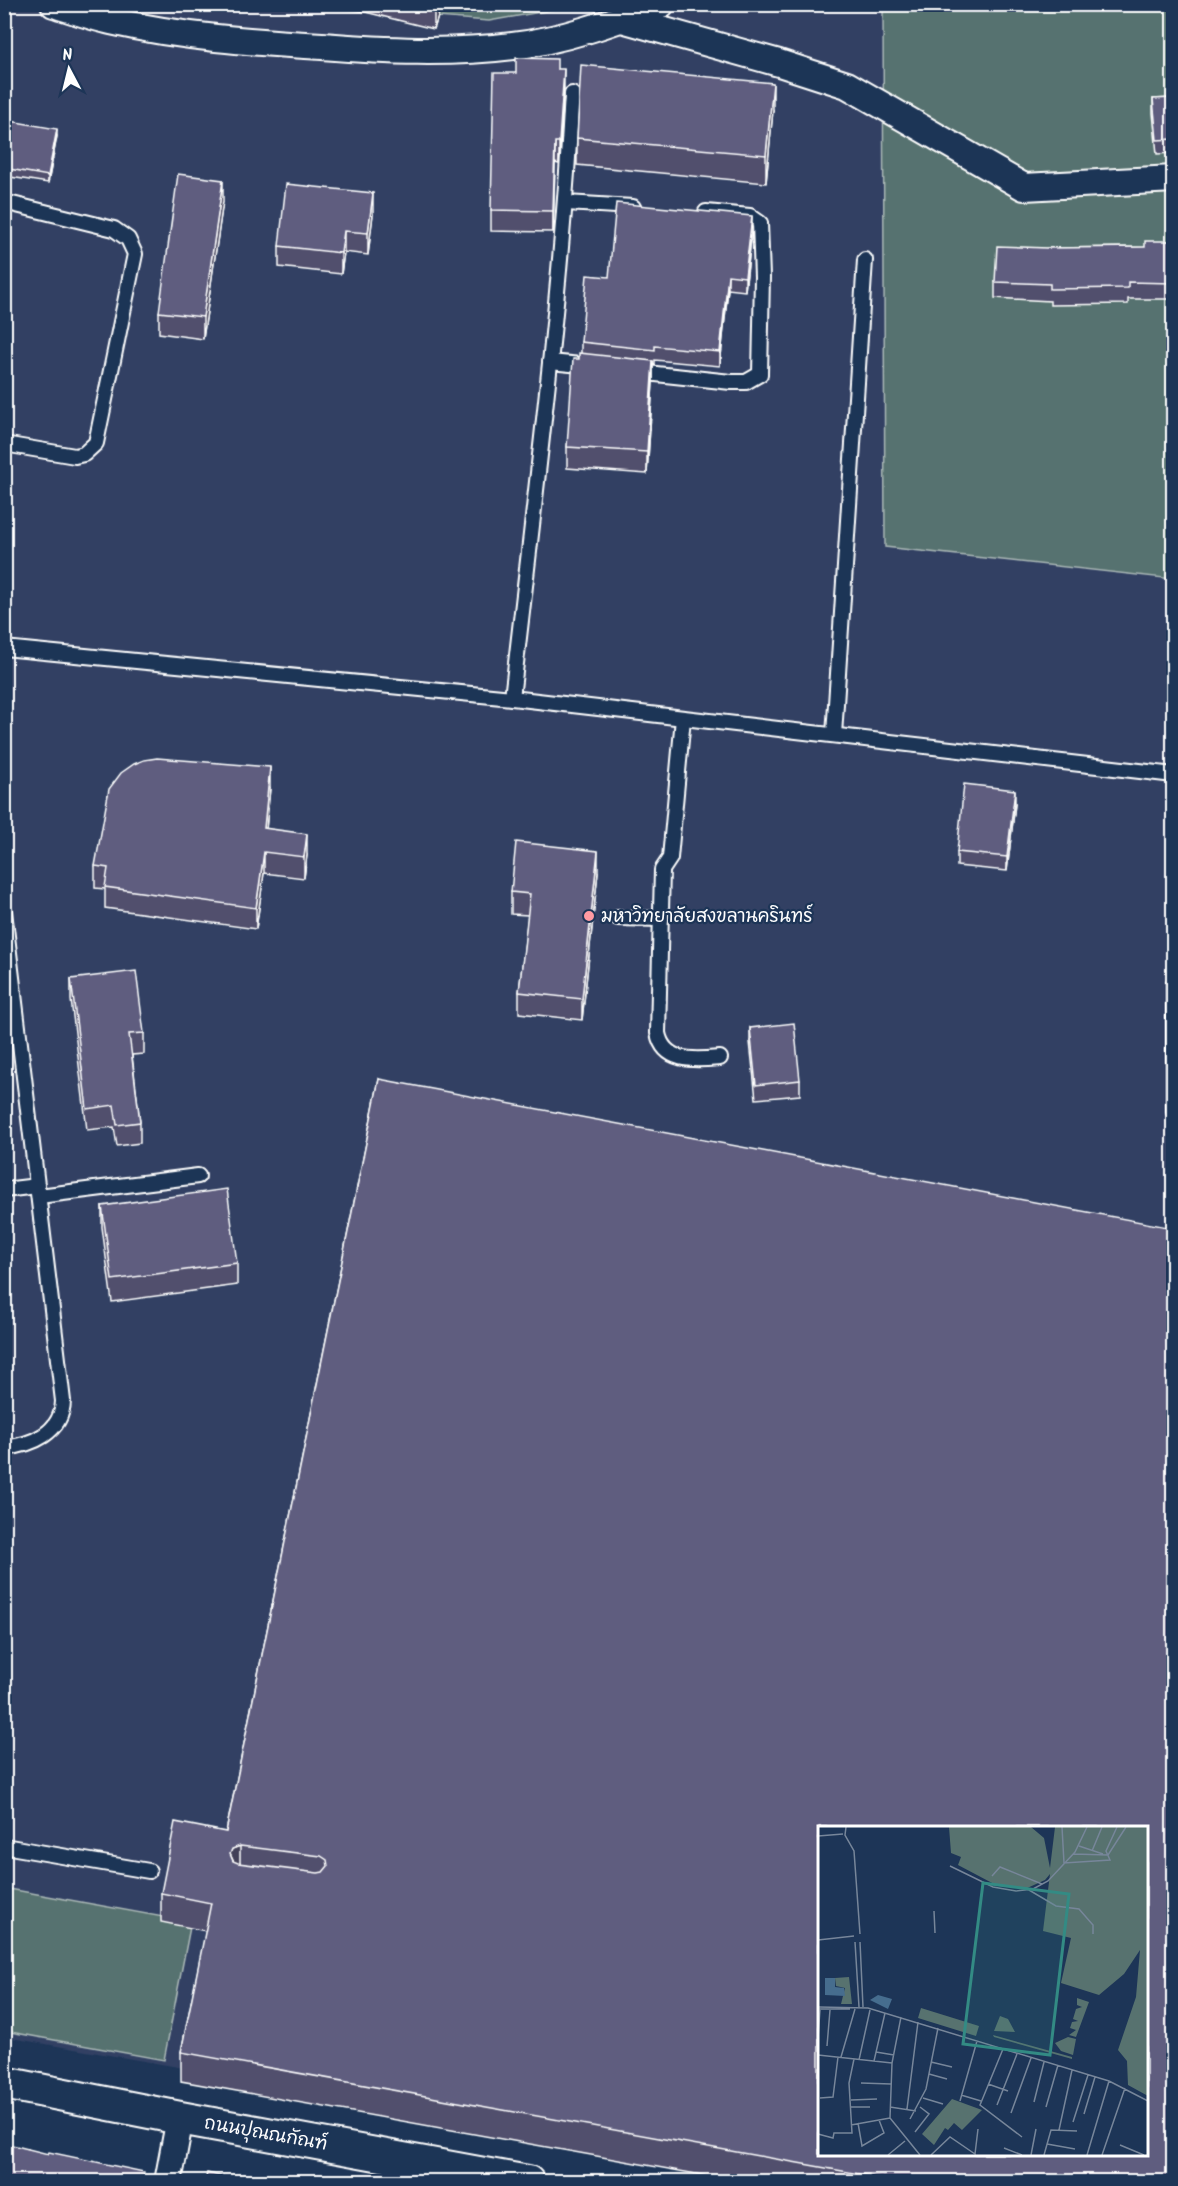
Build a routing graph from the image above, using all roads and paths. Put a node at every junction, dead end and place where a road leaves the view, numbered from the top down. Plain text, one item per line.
1 (54, 4) edge
2 (661, 4) edge
3 (622, 19) junction
4 (572, 94) dead end
5 (1173, 179) edge
6 (4, 202) edge
7 (566, 203) junction
8 (649, 208) edge
9 (696, 212) edge
10 (865, 260) dead end
11 (550, 362) junction
12 (606, 368) edge
13 (628, 371) edge
14 (4, 444) edge
15 (4, 648) edge
16 (512, 698) junction
17 (683, 718) junction
18 (834, 735) junction
19 (1173, 775) edge
20 (4, 911) edge
21 (618, 918) dead end
22 (661, 919) junction
23 (1173, 984) edge
24 (720, 1058) dead end
25 (1173, 1112) edge
26 (198, 1176) dead end
27 (4, 1190) edge
28 (38, 1191) junction
29 (4, 1448) edge
30 (4, 1846) edge
31 (149, 1871) dead end
32 (4, 2083) edge
33 (180, 2118) junction
34 (428, 2172) edge
35 (168, 2181) edge
36 (528, 2181) edge

1 - 3 street
2 - 3 street
3 - 5 street
4 - 7 lane
6 - 14 lane
7 - 8 lane
7 - 11 lane
9 - 13 lane
10 - 18 lane
11 - 12 lane
11 - 16 lane
15 - 16 lane
16 - 17 lane
17 - 18 lane
17 - 22 lane
18 - 19 lane
20 - 28 lane
21 - 22 lane
22 - 24 lane
23 - 25 lane
26 - 28 lane
27 - 28 lane
28 - 29 lane
30 - 31 lane
32 - 33 street, ถนนปุณณกัณฑ์
33 - 34 street, ถนนปุณณกัณฑ์
33 - 35 street
34 - 36 street, ถนนปุณณกัณฑ์

